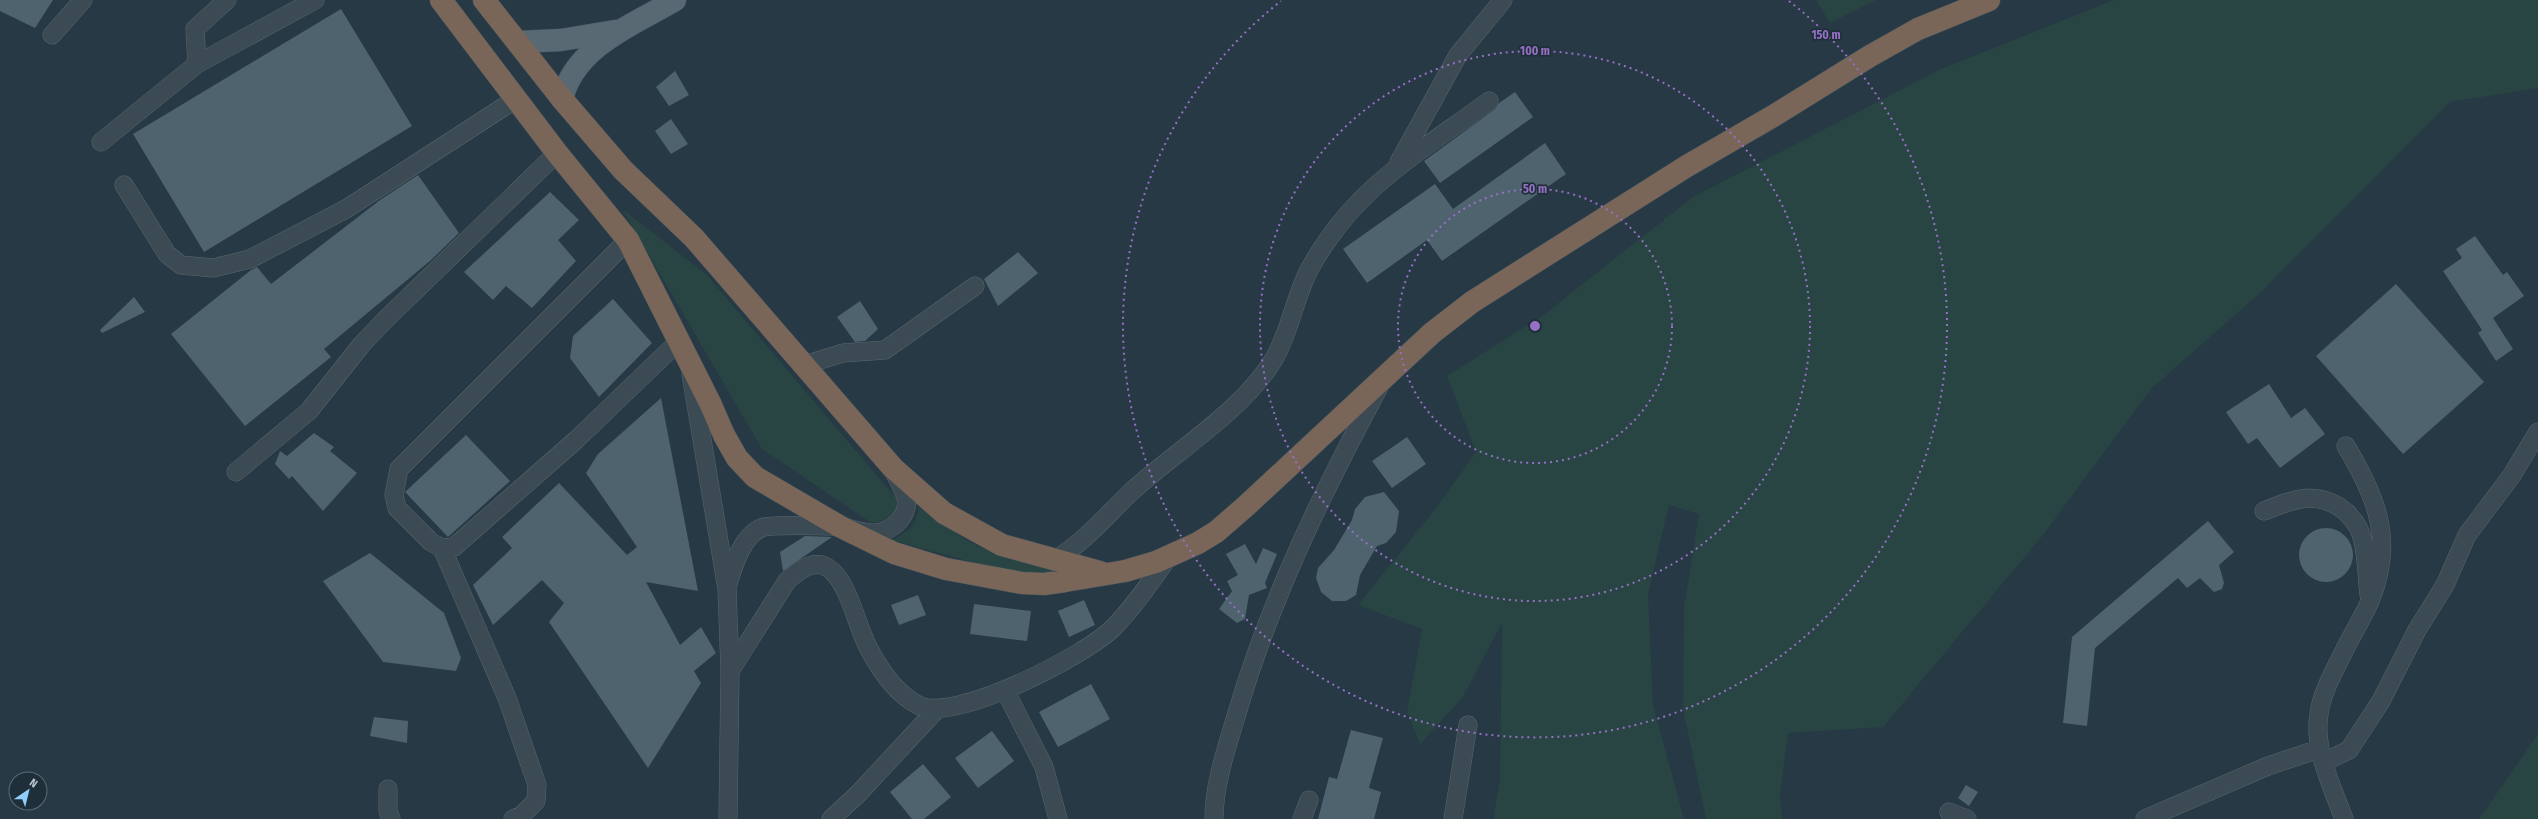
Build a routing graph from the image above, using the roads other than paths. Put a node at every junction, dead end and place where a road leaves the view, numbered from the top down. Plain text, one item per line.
1 (83, 0) edge
2 (227, 0) edge
3 (315, 0) edge
4 (441, 0) edge
5 (484, 0) edge
6 (675, 0) edge
7 (1503, 0) edge
8 (1989, 0) edge
9 (622, 30) junction
10 (52, 35) dead end
11 (518, 42) junction
12 (197, 64) junction
13 (516, 99) junction
14 (562, 99) junction
15 (1489, 101) dead end
16 (101, 142) dead end
17 (557, 152) junction
18 (1395, 170) junction
19 (124, 185) dead end
20 (628, 240) junction
21 (975, 286) dead end
22 (679, 341) junction
23 (689, 361) junction
24 (804, 365) junction
25 (1383, 379) junction
26 (2538, 432) edge
27 (2346, 446) dead end
28 (893, 468) junction
29 (236, 472) dead end
30 (2264, 511) dead end
31 (839, 526) junction
32 (442, 548) junction
33 (1170, 556) junction
34 (1056, 560) junction
35 (1107, 574) junction
36 (727, 589) junction
37 (2370, 602) junction
38 (730, 671) junction
39 (1005, 690) junction
40 (936, 710) junction
41 (1468, 725) dead end
42 (2322, 755) junction
43 (388, 789) dead end
44 (1309, 800) dead end
45 (1949, 812) dead end
46 (391, 819) edge
47 (513, 819) edge
48 (728, 819) edge
49 (831, 819) edge
50 (1058, 819) edge
51 (1214, 819) edge
52 (1302, 819) edge
53 (1452, 819) edge
54 (1967, 819) edge
55 (2146, 819) edge
56 (2344, 819) edge

1 - 10 street
2 - 12 street
3 - 12 street
4 - 13 highway
5 - 11 highway
6 - 9 main road
7 - 18 street
8 - 25 highway
9 - 11 main road
9 - 14 main road
11 - 14 highway
12 - 16 street
13 - 17 highway
13 - 19 street
14 - 24 highway
15 - 18 street
17 - 20 highway
17 - 29 street
18 - 34 street
20 - 22 highway
20 - 32 street
21 - 24 street
22 - 23 highway
22 - 32 street
23 - 31 highway
23 - 36 street
24 - 28 highway
25 - 33 highway
25 - 51 street
26 - 42 street
27 - 37 street
28 - 31 street
28 - 34 highway
30 - 37 street
31 - 35 highway
31 - 36 street
32 - 47 street
33 - 35 highway
33 - 39 street
34 - 35 highway
36 - 38 street
37 - 42 street
38 - 40 street
38 - 48 street
39 - 40 street
39 - 50 street
40 - 49 street
41 - 53 street
42 - 55 street
42 - 56 street
43 - 46 street
44 - 52 street
45 - 54 street

